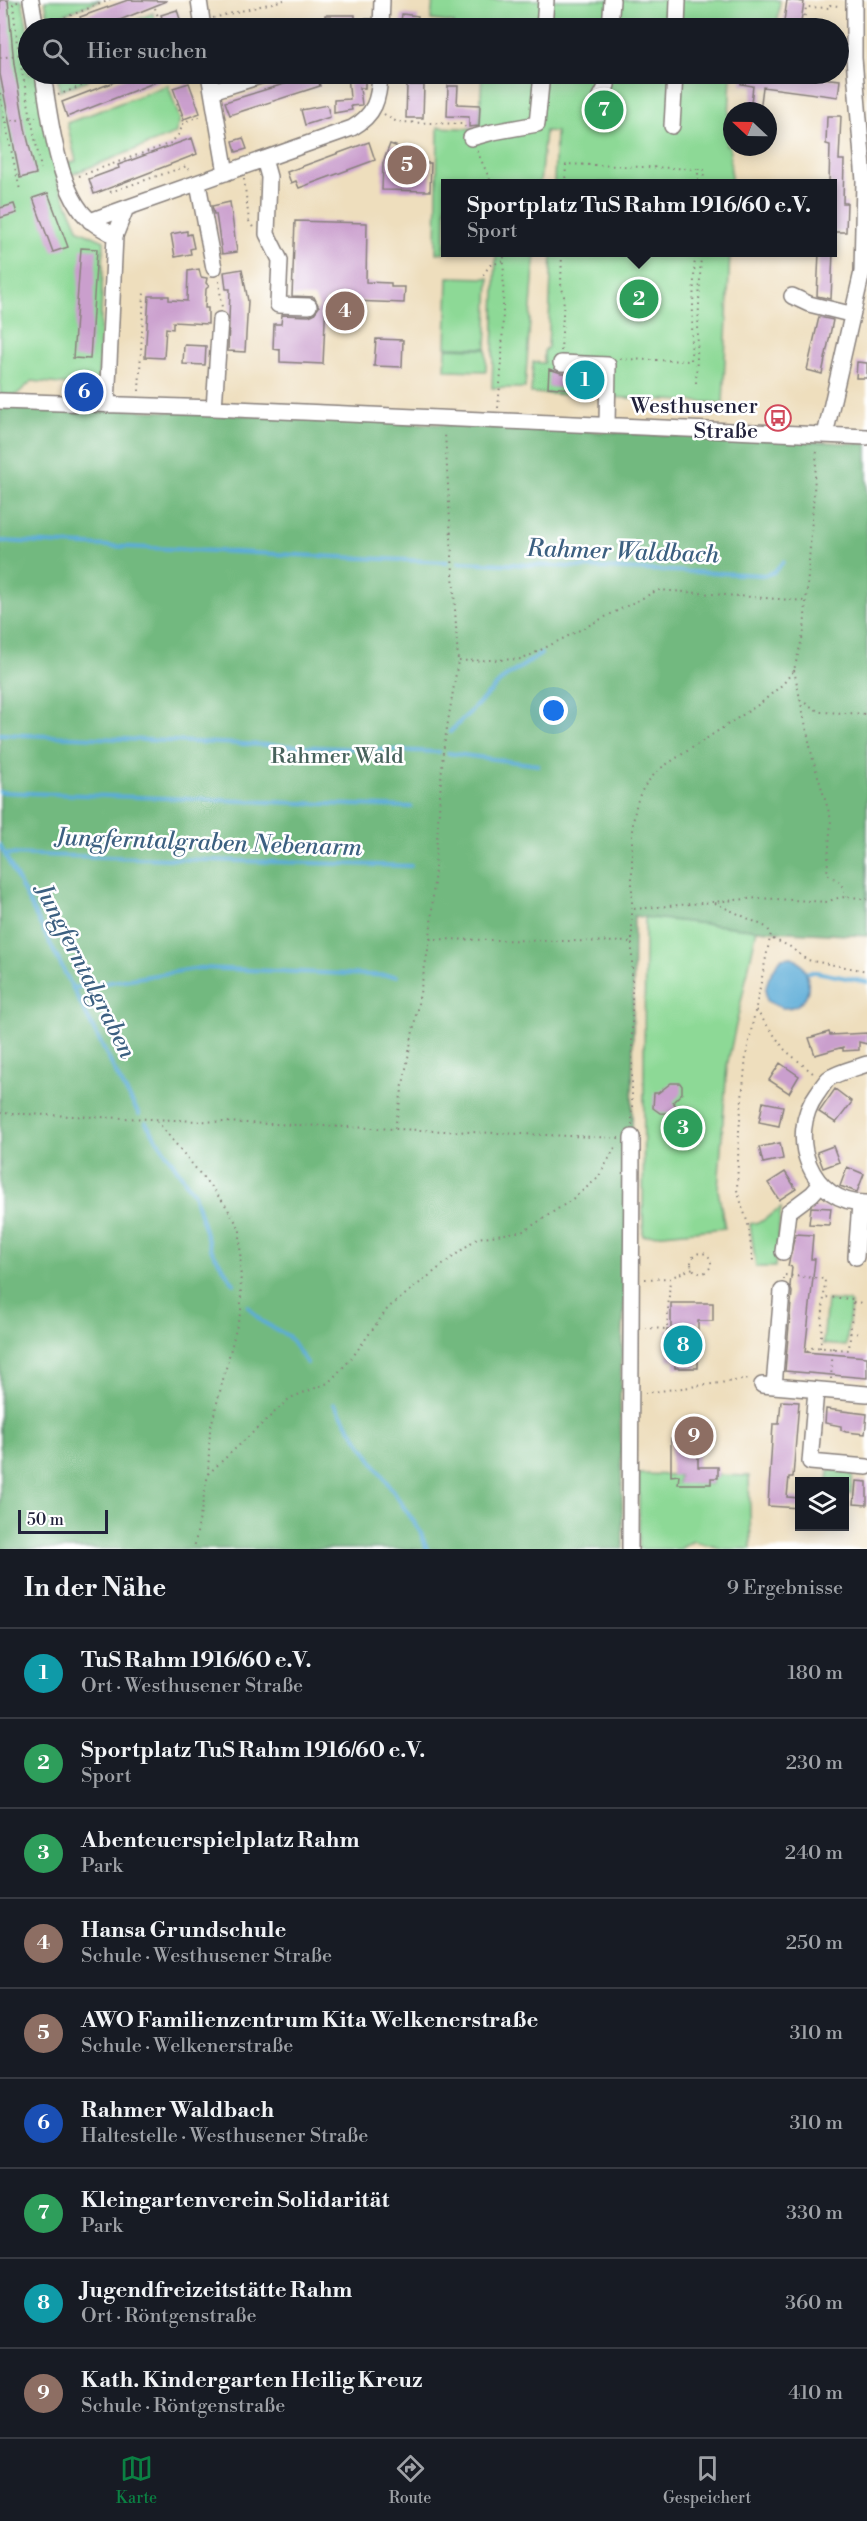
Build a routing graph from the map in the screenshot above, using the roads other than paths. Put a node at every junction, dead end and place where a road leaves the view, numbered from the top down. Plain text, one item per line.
1 (31, 0) edge
2 (199, 0) edge
3 (382, 0) edge
4 (546, 0) edge
5 (612, 0) edge
6 (678, 0) edge
7 (854, 3) edge
8 (38, 18) edge
9 (201, 18) edge
10 (381, 18) edge
11 (545, 18) edge
12 (611, 18) edge
13 (677, 18) edge
14 (860, 28) edge
15 (849, 52) edge
16 (849, 79) edge
17 (45, 84) edge
18 (211, 84) edge
19 (235, 84) edge
20 (379, 84) edge
21 (541, 84) edge
22 (607, 84) edge
23 (674, 84) edge
24 (212, 91) junction
25 (592, 114) dead end
26 (672, 126) dead end
27 (471, 138) road end
28 (264, 159) junction
29 (226, 172) junction
30 (196, 184) junction
31 (126, 208) junction
32 (90, 221) junction
33 (115, 236) junction
34 (214, 268) road end
35 (864, 272) edge
36 (792, 296) dead end
37 (309, 306) dead end
38 (850, 314) junction
39 (220, 320) road end
40 (561, 363) road end
41 (0, 401) edge
42 (106, 405) junction
43 (214, 408) junction
44 (607, 425) junction
45 (825, 435) junction
46 (867, 437) edge
47 (867, 1064) edge
48 (632, 1137) road end
49 (821, 1184) junction
50 (864, 1203) edge
51 (783, 1252) dead end
52 (856, 1257) dead end
53 (783, 1283) road end
54 (823, 1390) junction
55 (867, 1394) edge
56 (867, 1467) edge
57 (630, 1549) edge

1 - 8 street
2 - 9 street
3 - 10 street
4 - 11 street
5 - 12 street
6 - 13 street
7 - 14 street
14 - 15 street
16 - 35 street
17 - 32 street
18 - 24 street
19 - 24 street
20 - 28 street
21 - 27 street
22 - 25 street
23 - 26 street
24 - 29 street
28 - 29 street
28 - 37 street
29 - 30 street
30 - 31 street
30 - 34 street
31 - 32 street
31 - 33 street
32 - 33 street
33 - 42 street
35 - 38 street
36 - 38 street
38 - 45 street
39 - 43 street
40 - 44 street
41 - 42 street
42 - 43 street
43 - 44 street
44 - 45 street
45 - 46 street
47 - 49 street
48 - 57 street
49 - 50 street
49 - 51 street
50 - 52 street
53 - 54 street
54 - 55 street
54 - 56 street

